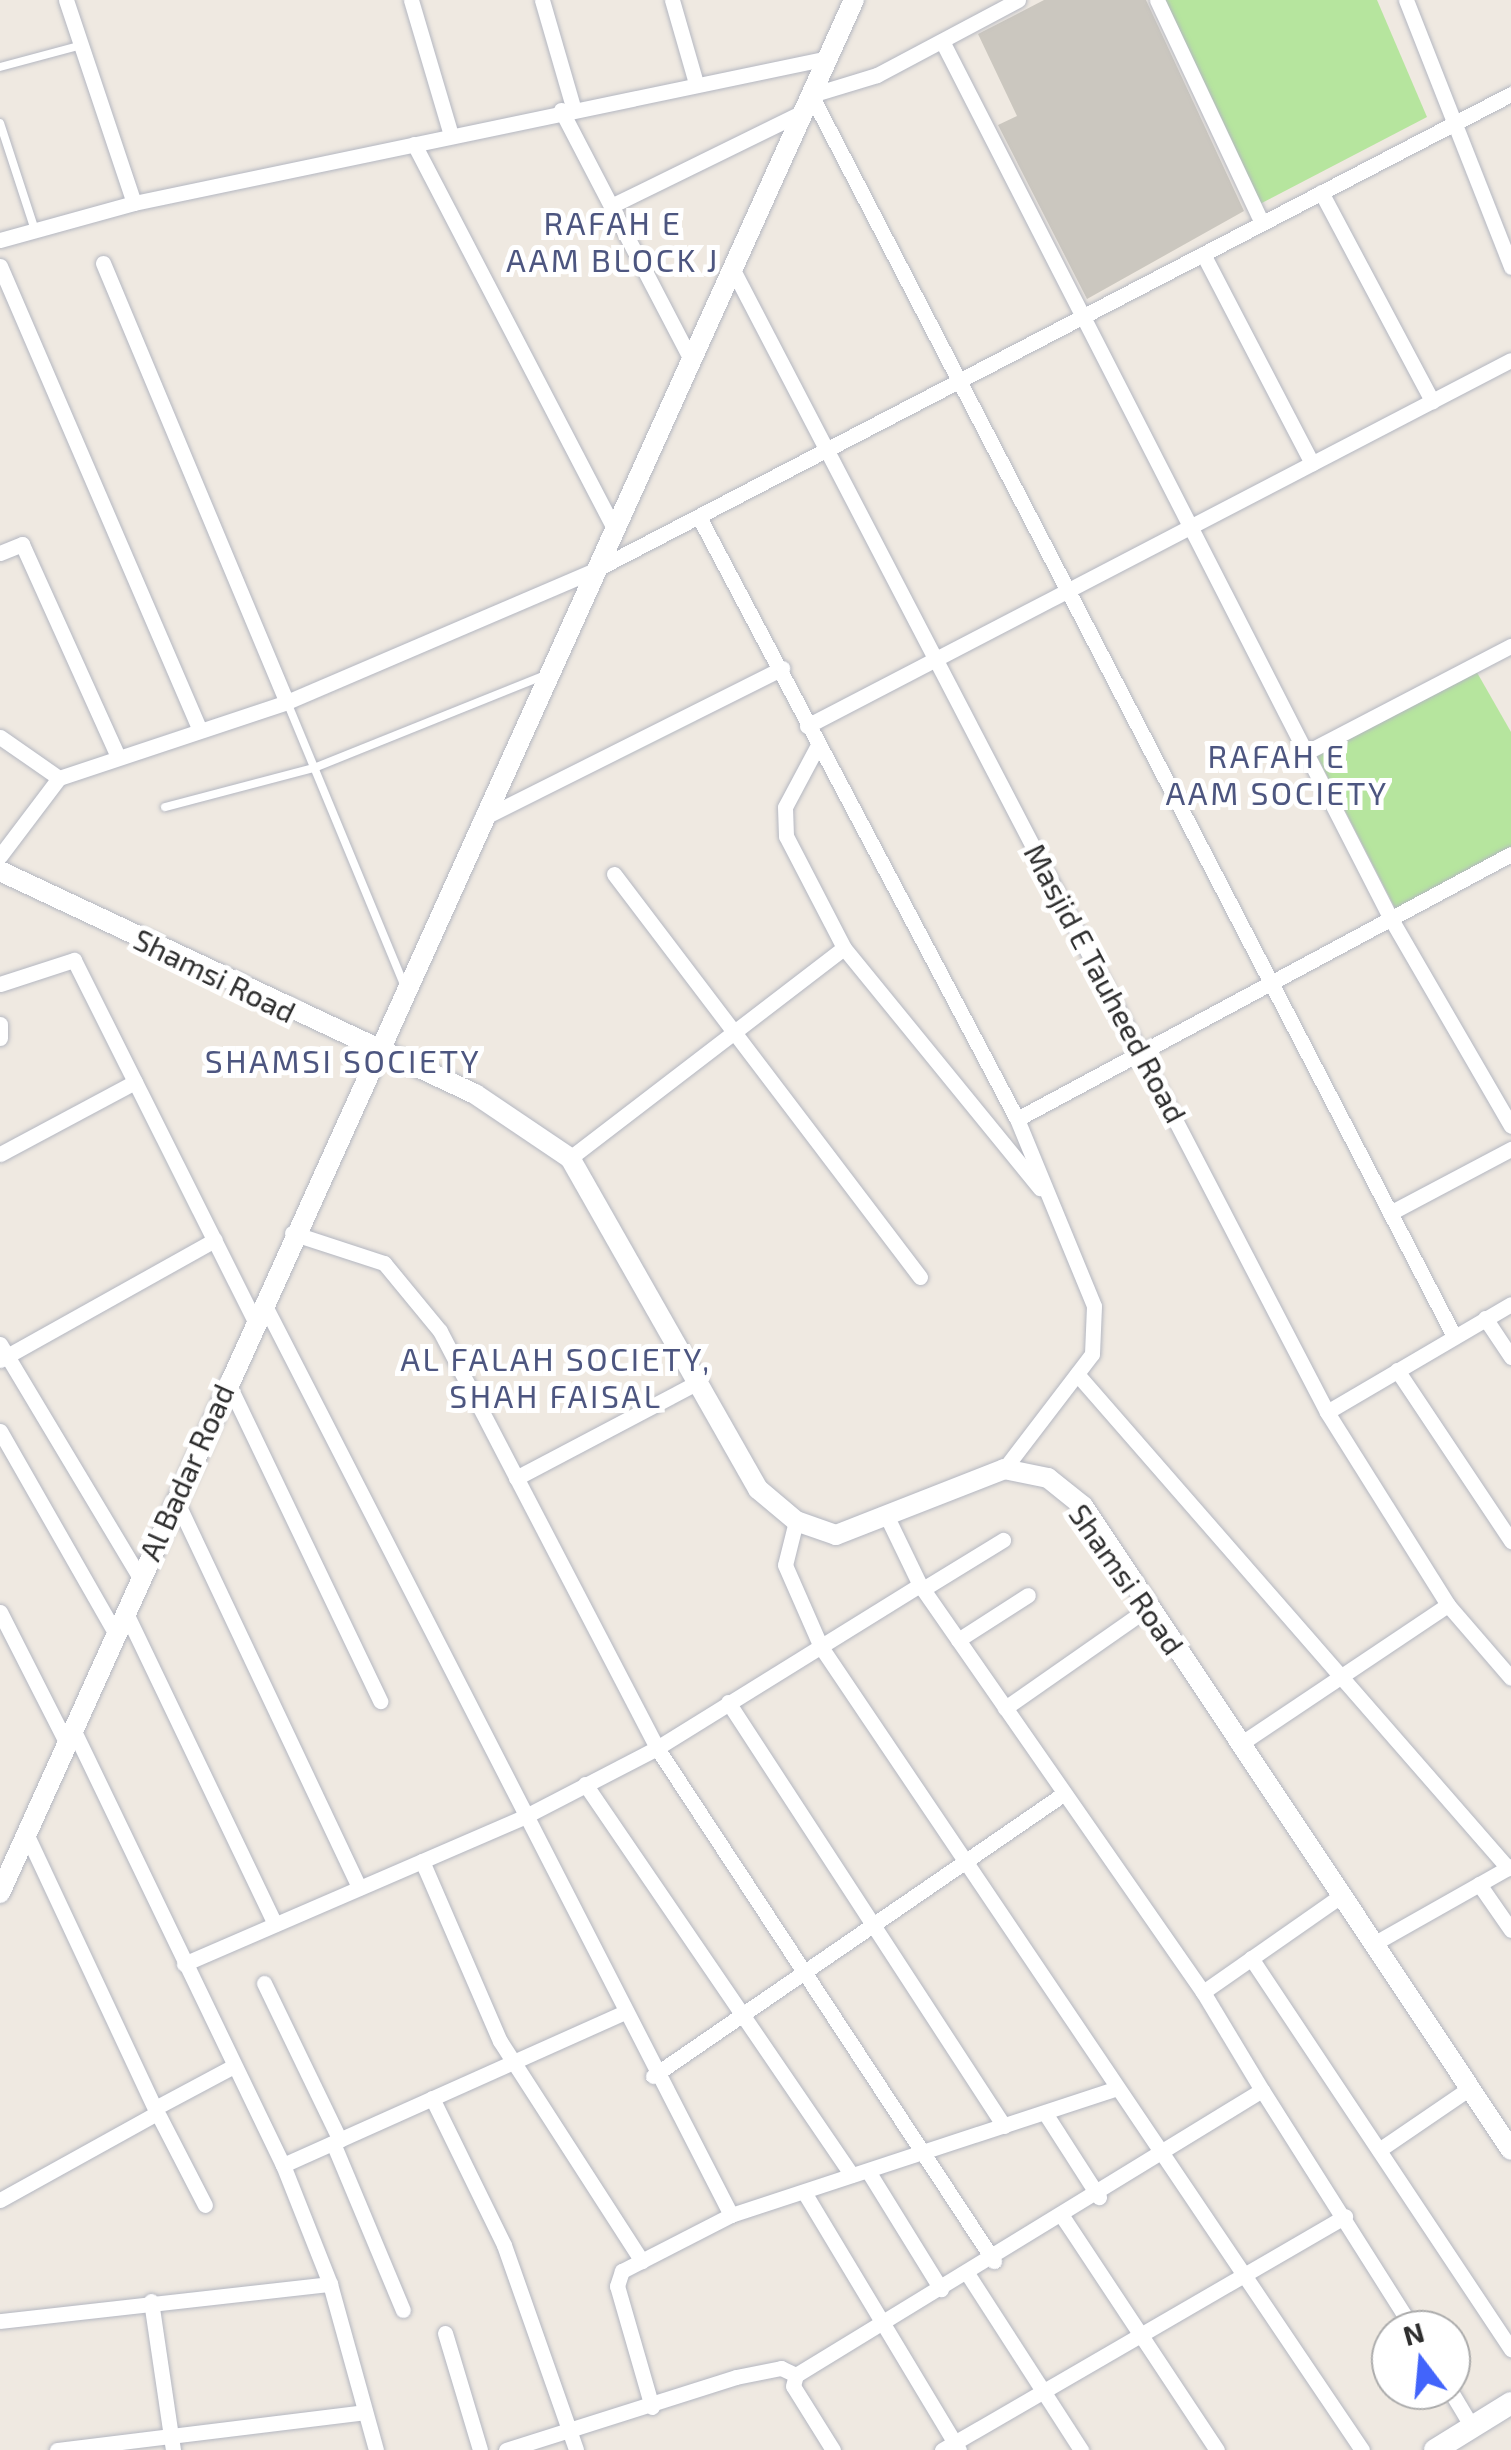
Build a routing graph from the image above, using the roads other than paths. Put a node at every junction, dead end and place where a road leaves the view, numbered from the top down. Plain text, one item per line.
1 (66, 0) edge
2 (411, 0) edge
3 (542, 0) edge
4 (672, 0) edge
5 (854, 0) edge
6 (1018, 0) edge
7 (1157, 0) edge
8 (1406, 0) edge
9 (942, 40) junction
10 (82, 44) junction
11 (828, 58) junction
12 (0, 67) edge
13 (696, 83) junction
14 (1511, 94) edge
15 (807, 104) junction
16 (567, 108) junction
17 (1456, 119) junction
18 (0, 123) edge
19 (451, 135) junction
20 (414, 144) junction
21 (1321, 192) junction
22 (134, 204) junction
23 (611, 206) junction
24 (1262, 223) junction
25 (35, 230) junction
26 (0, 240) edge
27 (1203, 254) junction
28 (103, 263) dead end
29 (0, 266) edge
30 (1511, 267) edge
31 (732, 268) junction
32 (1078, 318) junction
33 (690, 358) junction
34 (1511, 360) edge
35 (956, 384) junction
36 (1432, 401) junction
37 (826, 452) junction
38 (1312, 463) junction
39 (700, 517) junction
40 (1190, 526) junction
41 (613, 527) junction
42 (0, 554) edge
43 (593, 571) junction
44 (1065, 591) junction
45 (1511, 646) edge
46 (936, 658) junction
47 (782, 668) junction
48 (545, 676) junction
49 (287, 702) junction
50 (198, 725) junction
51 (806, 726) junction
52 (0, 737) edge
53 (818, 745) junction
54 (1309, 750) junction
55 (116, 752) junction
56 (314, 768) junction
57 (59, 778) junction
58 (165, 807) dead end
59 (479, 820) junction
60 (1511, 854) edge
61 (0, 856) edge
62 (0, 871) edge
63 (614, 874) dead end
64 (1390, 919) junction
65 (844, 948) junction
66 (1271, 983) junction
67 (0, 984) edge
68 (404, 984) junction
69 (0, 1024) edge
70 (732, 1028) junction
71 (0, 1038) edge
72 (373, 1052) junction
73 (1143, 1052) junction
74 (135, 1082) junction
75 (1017, 1119) junction
76 (1511, 1126) edge
77 (1511, 1148) edge
78 (0, 1154) edge
79 (570, 1158) junction
80 (1050, 1201) junction
81 (1390, 1213) junction
82 (292, 1233) junction
83 (214, 1240) junction
84 (920, 1277) dead end
85 (1511, 1304) edge
86 (258, 1310) junction
87 (1486, 1318) junction
88 (1454, 1336) junction
89 (2, 1353) edge
90 (1511, 1357) edge
91 (1396, 1370) junction
92 (1076, 1374) junction
93 (227, 1381) junction
94 (696, 1383) junction
95 (1327, 1412) junction
96 (0, 1432) edge
97 (1004, 1469) junction
98 (516, 1478) junction
99 (175, 1498) junction
100 (796, 1521) junction
101 (889, 1521) junction
102 (1003, 1540) dead end
103 (1511, 1542) edge
104 (139, 1576) junction
105 (922, 1587) junction
106 (1028, 1595) dead end
107 (1448, 1605) junction
108 (1150, 1608) junction
109 (125, 1610) junction
110 (0, 1612) edge
111 (114, 1633) junction
112 (958, 1640) junction
113 (820, 1647) junction
114 (1340, 1675) junction
115 (1511, 1678) edge
116 (380, 1701) dead end
117 (728, 1702) junction
118 (1005, 1708) junction
119 (70, 1735) junction
120 (1240, 1744) junction
121 (657, 1748) junction
122 (584, 1784) junction
123 (1064, 1794) junction
124 (524, 1816) junction
125 (26, 1833) junction
126 (422, 1860) junction
127 (961, 1861) junction
128 (1510, 1867) edge
129 (1479, 1884) junction
130 (360, 1888) junction
131 (0, 1893) edge
132 (1342, 1895) junction
133 (870, 1922) junction
134 (275, 1924) junction
135 (1511, 1930) edge
136 (1375, 1944) junction
137 (1251, 1958) junction
138 (184, 1964) junction
139 (804, 1968) junction
140 (264, 1983) dead end
141 (1203, 1992) junction
142 (738, 2012) junction
143 (620, 2014) junction
144 (518, 2060) junction
145 (234, 2066) junction
146 (653, 2076) junction
147 (1470, 2088) junction
148 (1116, 2089) junction
149 (1262, 2090) junction
150 (432, 2098) junction
151 (157, 2112) junction
152 (1045, 2112) junction
153 (1004, 2126) junction
154 (1504, 2126) edge
155 (337, 2141) junction
156 (1379, 2150) junction
157 (1511, 2150) edge
158 (926, 2152) junction
159 (1160, 2160) junction
160 (284, 2165) junction
161 (860, 2173) junction
162 (804, 2192) junction
163 (1099, 2197) junction
164 (0, 2200) edge
165 (205, 2204) dead end
166 (731, 2216) junction
167 (1345, 2216) junction
168 (1064, 2219) junction
169 (642, 2260) junction
170 (994, 2261) junction
171 (967, 2273) junction
172 (1242, 2278) junction
173 (330, 2284) junction
174 (941, 2288) junction
175 (150, 2302) junction
176 (404, 2310) dead end
177 (1402, 2310) edge
178 (0, 2320) edge
179 (884, 2322) junction
180 (445, 2333) dead end
181 (1142, 2336) junction
182 (1511, 2348) edge
183 (796, 2375) junction
184 (1041, 2391) junction
185 (1511, 2403) edge
186 (652, 2407) junction
187 (1462, 2410) edge
188 (365, 2412) junction
189 (1472, 2427) junction
190 (569, 2429) junction
191 (172, 2443) edge
192 (952, 2448) edge
193 (57, 2450) edge
194 (376, 2450) edge
195 (480, 2450) edge
196 (506, 2450) edge
197 (576, 2450) edge
198 (833, 2450) edge
199 (1081, 2450) edge
200 (1217, 2450) edge
201 (1362, 2450) edge
202 (1436, 2450) edge

1 - 10 street
2 - 19 street
3 - 16 street
4 - 13 street
5 - 11 street, Al Badar Road
6 - 9 street
7 - 24 street
8 - 17 street
9 - 15 street
9 - 32 street
10 - 12 lane
10 - 22 street
11 - 13 street
11 - 15 street, Al Badar Road
13 - 16 street
14 - 17 street
15 - 23 street
15 - 31 street, Al Badar Road
15 - 35 street
16 - 19 street
16 - 23 street
17 - 21 street
17 - 30 street
18 - 25 lane
19 - 20 street
20 - 22 street
20 - 41 street
21 - 24 street
21 - 36 street
22 - 25 street
23 - 33 street
24 - 27 street
25 - 26 street
27 - 32 street
27 - 38 street
28 - 49 street
29 - 50 street
31 - 33 street, Al Badar Road
31 - 37 street, Masjid E Tauheed Road
32 - 35 street
32 - 40 street
33 - 41 street, Al Badar Road
34 - 36 street
35 - 37 street
35 - 44 street
36 - 38 street
37 - 39 street
37 - 46 street, Masjid E Tauheed Road
38 - 40 street
39 - 43 street
39 - 47 street
40 - 44 street
40 - 54 street
41 - 43 street, Al Badar Road
42 - 55 street
43 - 48 street, Al Badar Road
43 - 49 street
44 - 46 street
44 - 66 street
45 - 54 street
46 - 51 street
46 - 73 street, Masjid E Tauheed Road
47 - 51 street
47 - 59 street
48 - 56 lane
48 - 59 street, Al Badar Road
49 - 50 street
49 - 56 lane
50 - 55 street
51 - 53 street
52 - 57 street
53 - 65 street
53 - 75 street
54 - 64 street
55 - 57 street
56 - 58 lane
56 - 68 lane
57 - 61 street
59 - 68 street, Al Badar Road
60 - 64 street
62 - 72 street, Shamsi Road
63 - 70 street
64 - 66 street
64 - 76 street
65 - 70 street
65 - 80 street
66 - 73 street
66 - 81 street
67 - 74 street
68 - 72 street, Al Badar Road
69 - 71 street
70 - 79 street
70 - 84 street
72 - 79 street, Shamsi Road
72 - 82 street, Al Badar Road
73 - 75 street
73 - 95 street, Masjid E Tauheed Road
74 - 78 street
74 - 83 street
75 - 80 street
77 - 81 street
79 - 94 street, Shamsi Road
80 - 92 street
81 - 88 street
82 - 86 street, Al Badar Road
82 - 98 street
83 - 86 street
83 - 89 street
85 - 87 street
86 - 93 street, Al Badar Road
86 - 124 street
87 - 88 street
87 - 90 street
88 - 91 street
89 - 104 street
91 - 95 street
91 - 103 street
92 - 97 street
92 - 114 street
93 - 99 street, Al Badar Road
93 - 116 street
94 - 98 street
94 - 100 street, Shamsi Road
95 - 107 street, Masjid E Tauheed Road
96 - 111 street
97 - 101 street, Shamsi Road
97 - 108 street, Shamsi Road
98 - 121 street
99 - 104 street, Al Badar Road
99 - 130 street
100 - 101 street, Shamsi Road
100 - 113 street
101 - 105 street
102 - 105 street
104 - 109 street, Al Badar Road
105 - 112 street
105 - 113 street
106 - 112 street
107 - 114 street
107 - 115 street, Masjid E Tauheed Road
108 - 118 street
108 - 120 street, Shamsi Road
109 - 111 street, Al Badar Road
109 - 134 street
110 - 119 street
111 - 119 street, Al Badar Road
112 - 118 street
113 - 117 street
113 - 127 street
114 - 120 street
114 - 128 street
117 - 121 street
117 - 133 street
118 - 123 street
119 - 125 street, Al Badar Road
119 - 138 street
120 - 132 street, Shamsi Road
121 - 122 street
121 - 139 street
122 - 124 street
122 - 142 street
123 - 127 street
123 - 141 street
124 - 126 street
124 - 143 street
125 - 131 street, Al Badar Road
125 - 151 street
126 - 130 street
126 - 144 street
127 - 133 street
127 - 148 street
128 - 129 street
129 - 135 street
129 - 136 street
130 - 134 street
132 - 136 street, Shamsi Road
132 - 137 street
133 - 139 street
133 - 153 street
134 - 138 street
136 - 147 street, Shamsi Road
137 - 141 street
137 - 156 street
138 - 145 street
139 - 142 street
139 - 158 street
140 - 155 street
141 - 149 street
142 - 146 street
142 - 161 street
143 - 144 street
143 - 146 street
144 - 150 street
144 - 169 street
145 - 151 street
145 - 160 street
146 - 166 street
147 - 154 street, Shamsi Road
147 - 156 street
148 - 152 street
148 - 159 street
149 - 159 street
149 - 167 street
150 - 155 street
150 - 190 street
151 - 164 street
151 - 165 street
152 - 153 street
152 - 163 street
153 - 158 street
154 - 157 street, Shamsi Road
155 - 160 street
155 - 176 street
156 - 182 street
158 - 161 street
158 - 170 street
159 - 163 street
159 - 172 street
160 - 173 street
161 - 162 street
161 - 174 street
162 - 166 street
162 - 179 street
163 - 168 street
166 - 169 street
167 - 172 street
167 - 177 street
168 - 170 street
168 - 181 street
169 - 186 street
170 - 171 street
171 - 174 street
171 - 184 street
172 - 181 street
172 - 201 street
173 - 175 street
173 - 188 street
174 - 179 street
175 - 178 street
175 - 191 street
179 - 183 street
179 - 192 street
180 - 195 street
181 - 184 street
181 - 200 street
183 - 186 street
183 - 198 street
184 - 192 street
184 - 199 street
185 - 189 main road
186 - 190 street
187 - 189 street
188 - 191 street
188 - 194 street
189 - 202 main road
190 - 196 street
190 - 197 street
191 - 193 street

